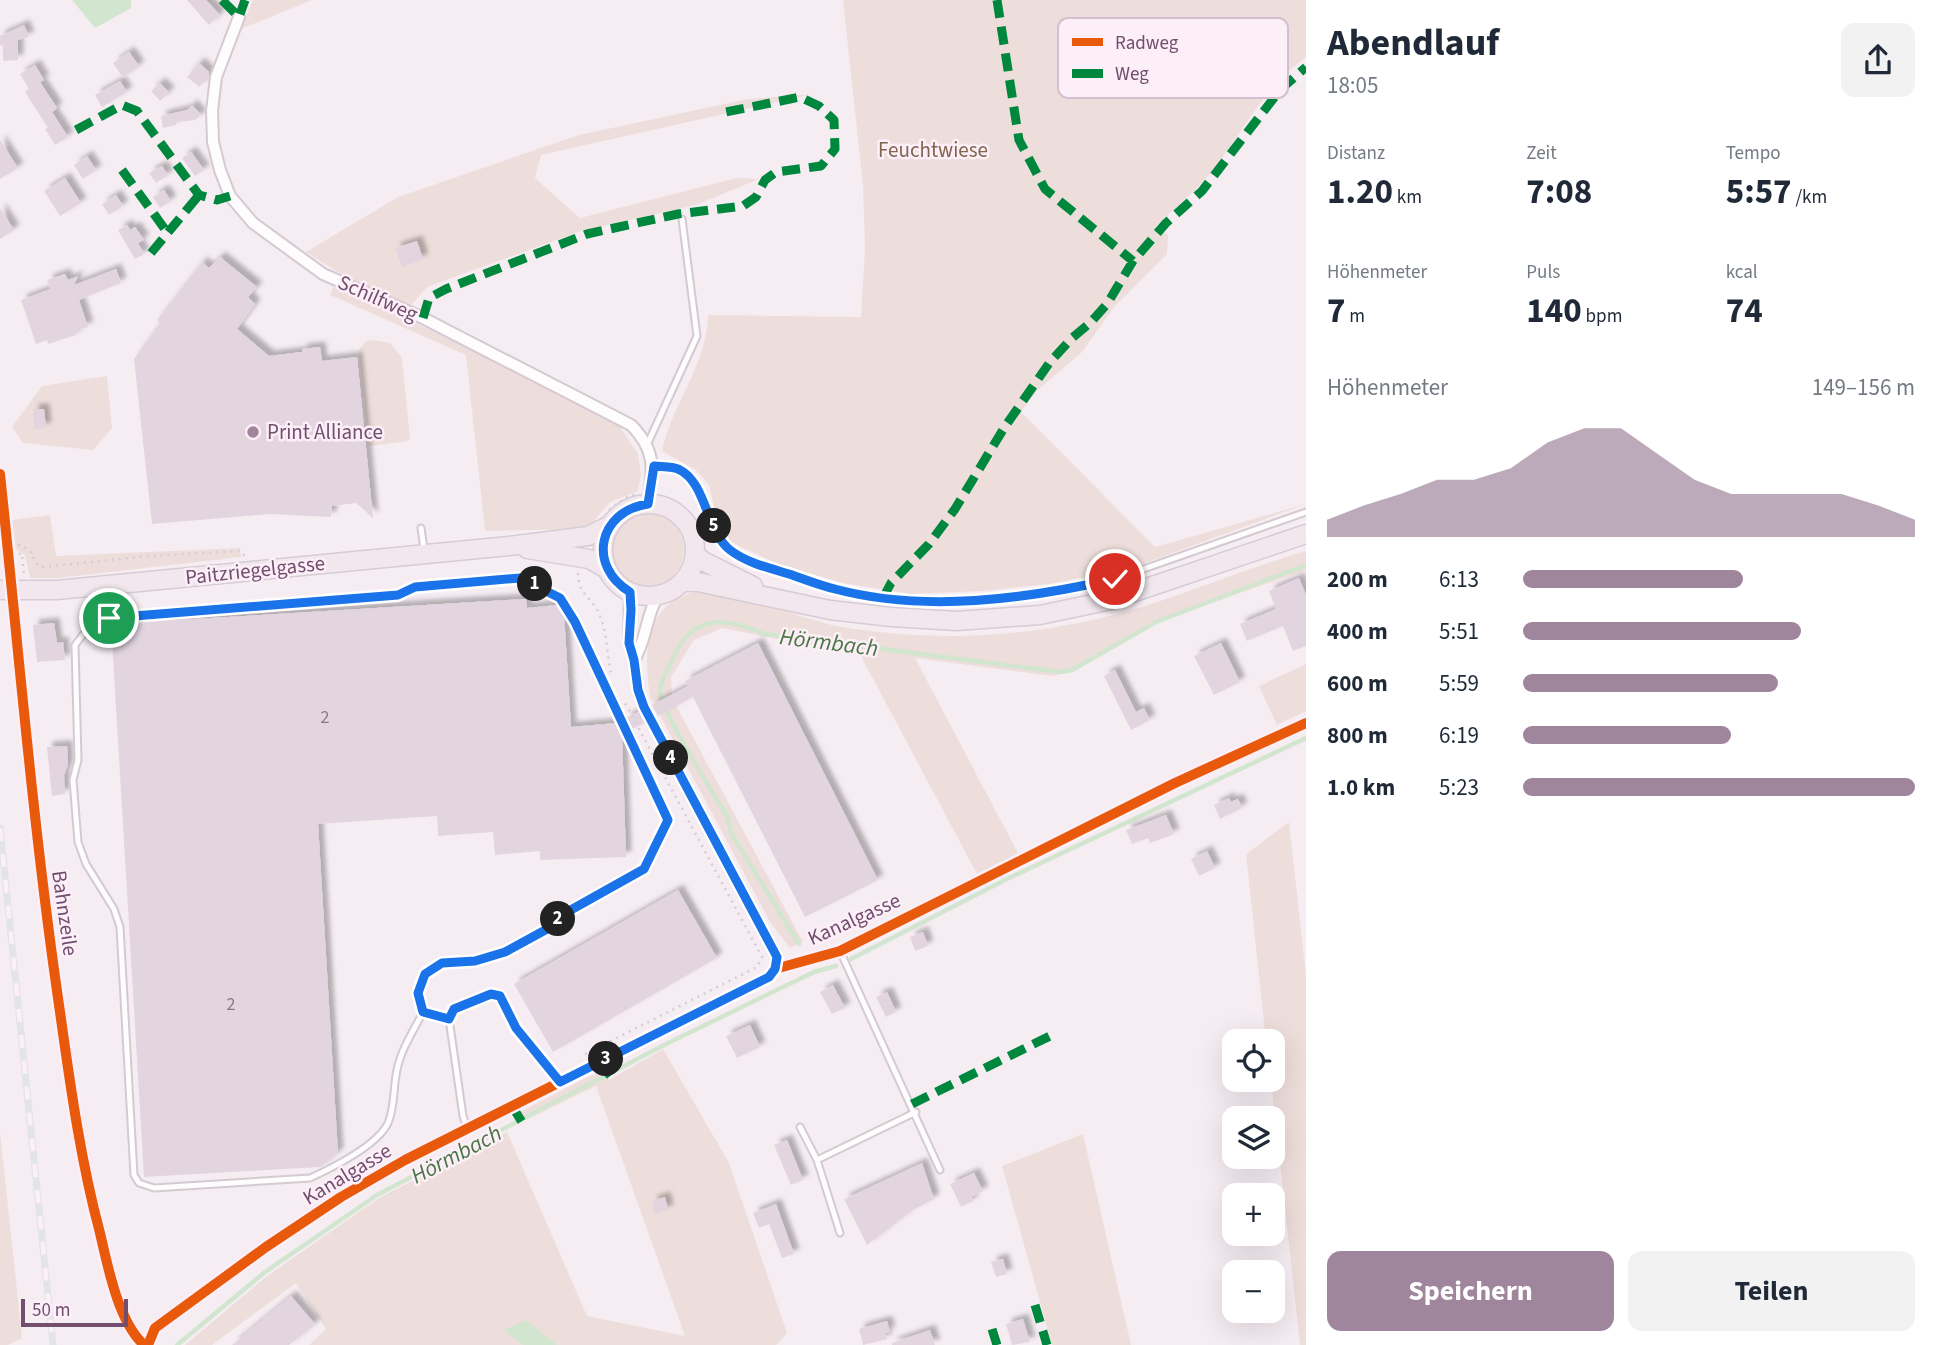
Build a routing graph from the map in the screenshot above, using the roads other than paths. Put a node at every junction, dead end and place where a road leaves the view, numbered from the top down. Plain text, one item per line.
1 (239, 16) dead end
2 (681, 219) dead end
3 (647, 445) junction
4 (654, 466) junction
5 (0, 474) edge
6 (645, 498) junction
7 (1306, 512) edge
8 (608, 519) junction
9 (421, 528) dead end
10 (1306, 534) edge
11 (509, 546) junction
12 (424, 552) junction
13 (695, 554) junction
14 (607, 569) junction
15 (682, 582) junction
16 (0, 590) edge
17 (630, 592) junction
18 (658, 595) junction
19 (775, 596) junction
20 (634, 660) junction
21 (1306, 723) edge
22 (840, 951) junction
23 (775, 969) junction
24 (423, 1012) junction
25 (449, 1019) junction
26 (560, 1082) junction
27 (916, 1112) junction
28 (800, 1127) dead end
29 (467, 1129) junction
30 (817, 1160) junction
31 (940, 1170) dead end
32 (840, 1233) dead end
33 (146, 1345) edge

1 - 3 street, Schilfweg
2 - 3 lane
3 - 4 street, Schilfweg
4 - 6 street, Schilfweg
4 - 7 lane
5 - 33 street, Bahnzeile, bridge
6 - 8 main road
6 - 13 main road
8 - 11 main road, Paitzriegelgasse
8 - 14 main road
9 - 12 lane
10 - 19 main road
11 - 12 main road, Paitzriegelgasse
11 - 14 main road, Paitzriegelgasse
12 - 16 main road, Paitzriegelgasse
13 - 15 main road
13 - 19 main road
14 - 17 main road
15 - 18 main road
15 - 19 main road
17 - 18 main road
17 - 20 street
18 - 20 street
20 - 23 street
21 - 22 street, Kanalgasse
22 - 23 street, Kanalgasse
22 - 27 lane
23 - 26 street, Kanalgasse
24 - 24 lane
24 - 25 lane
25 - 26 lane
25 - 29 lane
26 - 29 street, Kanalgasse
27 - 30 lane
27 - 31 lane
28 - 30 lane
29 - 33 street, Kanalgasse
30 - 32 lane

